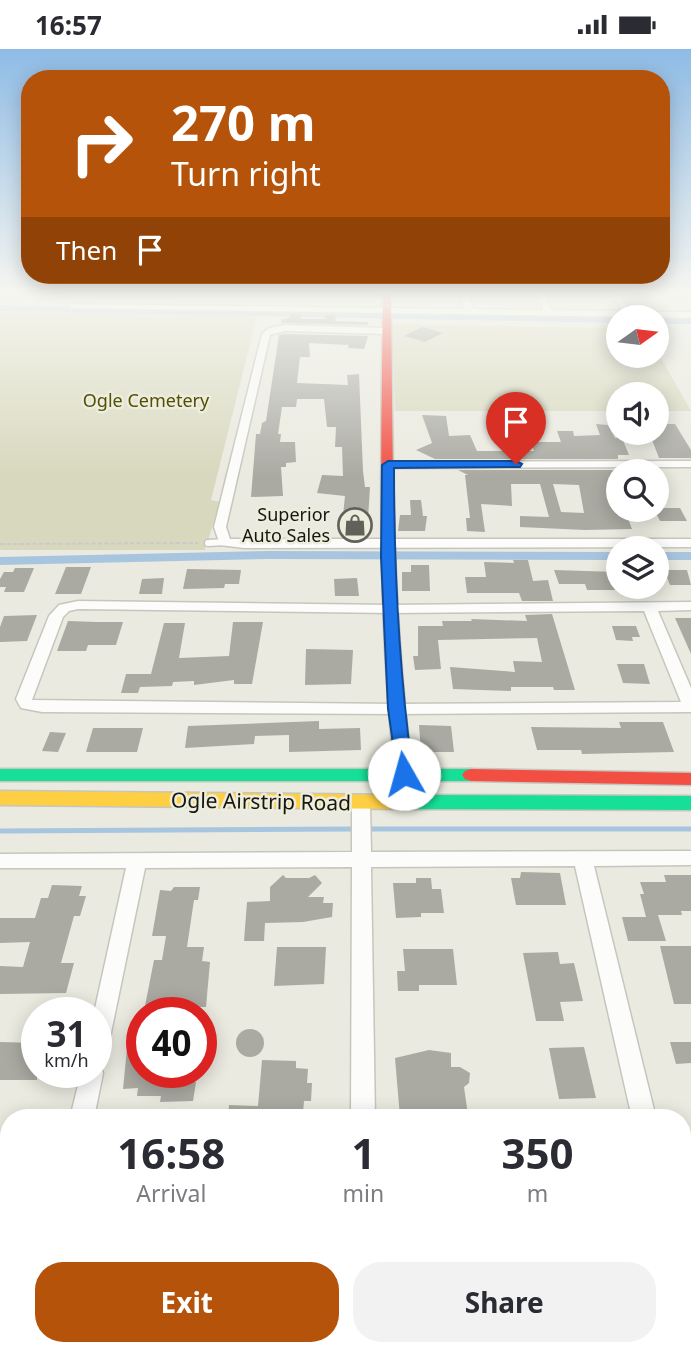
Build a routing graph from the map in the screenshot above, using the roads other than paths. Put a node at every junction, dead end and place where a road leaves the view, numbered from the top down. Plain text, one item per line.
1 (261, 354) edge
2 (386, 354) edge
3 (691, 464) edge
4 (388, 465) junction
5 (225, 542) junction
6 (208, 543) road end
7 (691, 543) edge
8 (388, 550) junction
9 (691, 606) edge
10 (650, 607) junction
11 (391, 609) junction
12 (691, 706) edge
13 (396, 709) junction
14 (404, 774) junction
15 (0, 775) edge
16 (691, 779) edge
17 (0, 798) edge
18 (691, 803) edge
19 (360, 807) junction
20 (360, 852) junction
21 (691, 858) edge
22 (583, 860) junction
23 (0, 861) edge
24 (137, 861) junction
25 (108, 997) edge
26 (89, 1088) edge
27 (84, 1109) edge
28 (363, 1109) edge
29 (642, 1109) edge

1 - 5 street
2 - 4 street
3 - 4 street
4 - 8 street
5 - 6 lane
5 - 8 street
7 - 8 street
8 - 11 street
9 - 10 street
10 - 11 street
10 - 12 street
11 - 13 street
11 - 13 street
12 - 13 street
13 - 14 street
14 - 15 street, Ogle Airstrip Road
14 - 16 street, Ogle Airstrip Road
17 - 19 street, Ogle Airstrip Road
18 - 19 street, Ogle Airstrip Road
19 - 20 street
20 - 22 street
20 - 24 street
20 - 28 street
21 - 22 street
22 - 29 street
23 - 24 street
24 - 25 street
26 - 27 street

